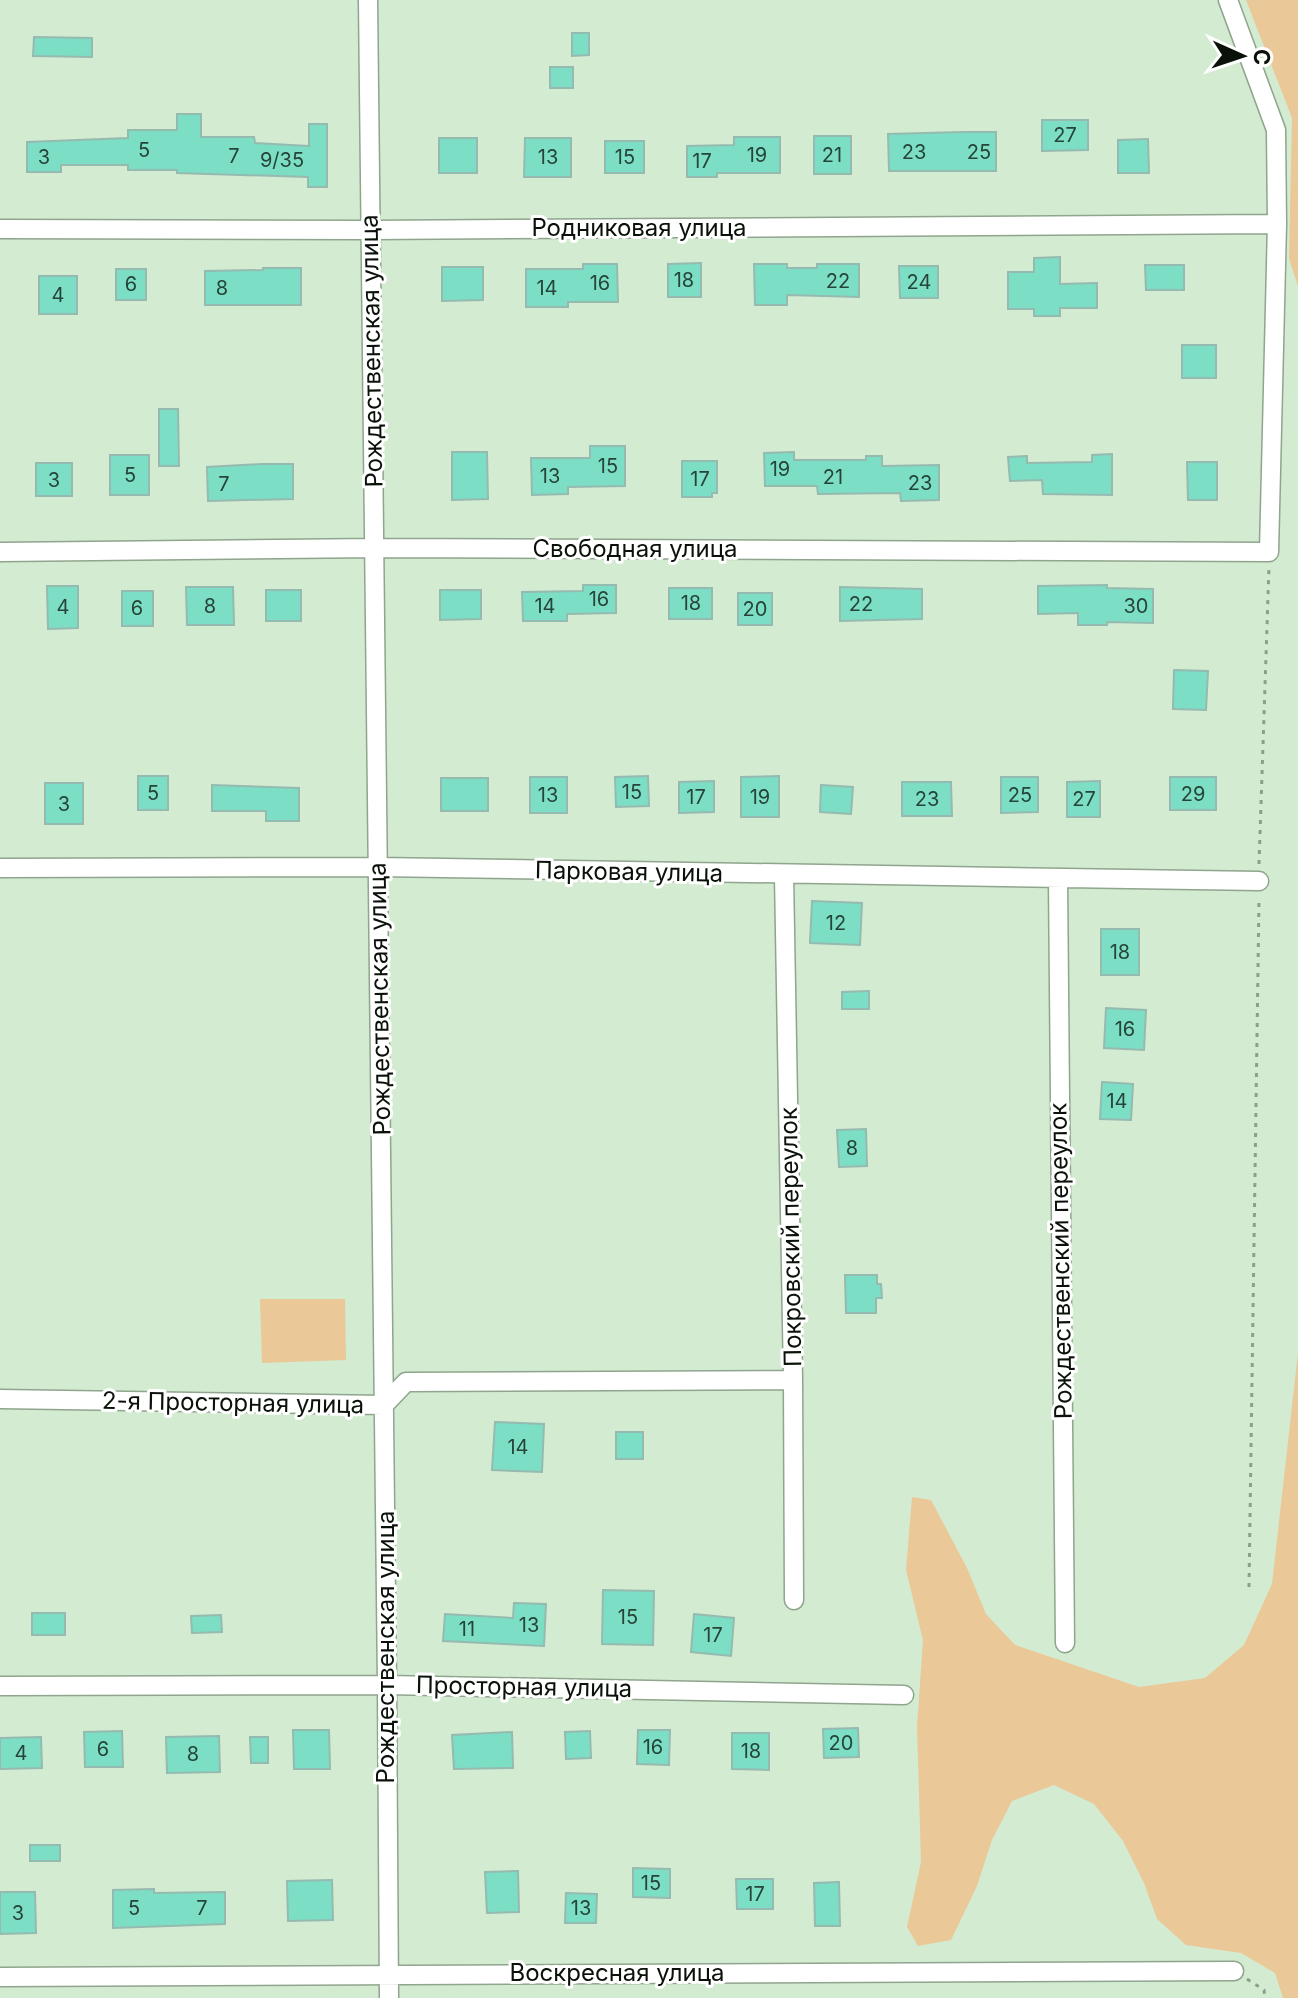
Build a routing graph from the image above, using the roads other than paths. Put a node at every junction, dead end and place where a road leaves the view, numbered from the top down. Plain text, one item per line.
1 (368, 0) edge
2 (1228, 0) edge
3 (1277, 224) junction
4 (0, 229) edge
5 (371, 230) junction
6 (375, 548) junction
7 (0, 552) edge
8 (378, 867) junction
9 (0, 868) edge
10 (784, 875) junction
11 (1058, 879) junction
12 (1259, 881) road end
13 (793, 1380) junction
14 (0, 1399) edge
15 (384, 1405) junction
16 (794, 1600) dead end
17 (1065, 1643) dead end
18 (387, 1685) junction
19 (0, 1686) edge
20 (904, 1695) dead end
21 (1234, 1971) road end
22 (388, 1973) junction
23 (0, 1977) edge
24 (389, 1998) edge

1 - 5 street, Рождественская улица
2 - 3 street
3 - 5 street, Родниковая улица
3 - 6 street, Свободная улица
4 - 5 street, Родниковая улица
5 - 6 street, Рождественская улица
6 - 7 street, Свободная улица
6 - 8 street, Рождественская улица
8 - 9 street, Парковая улица
8 - 10 street, Парковая улица
8 - 15 street, Рождественская улица
10 - 11 street, Парковая улица
10 - 13 street, Покровский переулок
11 - 12 street, Парковая улица
11 - 17 street, Рождественский переулок
13 - 15 street, 2-я Просторная улица
13 - 16 street, Покровский переулок
14 - 15 street, 2-я Просторная улица
15 - 18 street, Рождественская улица
18 - 19 street, Просторная улица
18 - 20 street, Просторная улица
18 - 22 street, Рождественская улица
21 - 22 street, Воскресная улица
22 - 23 street, Воскресная улица
22 - 24 street, Рождественская улица

